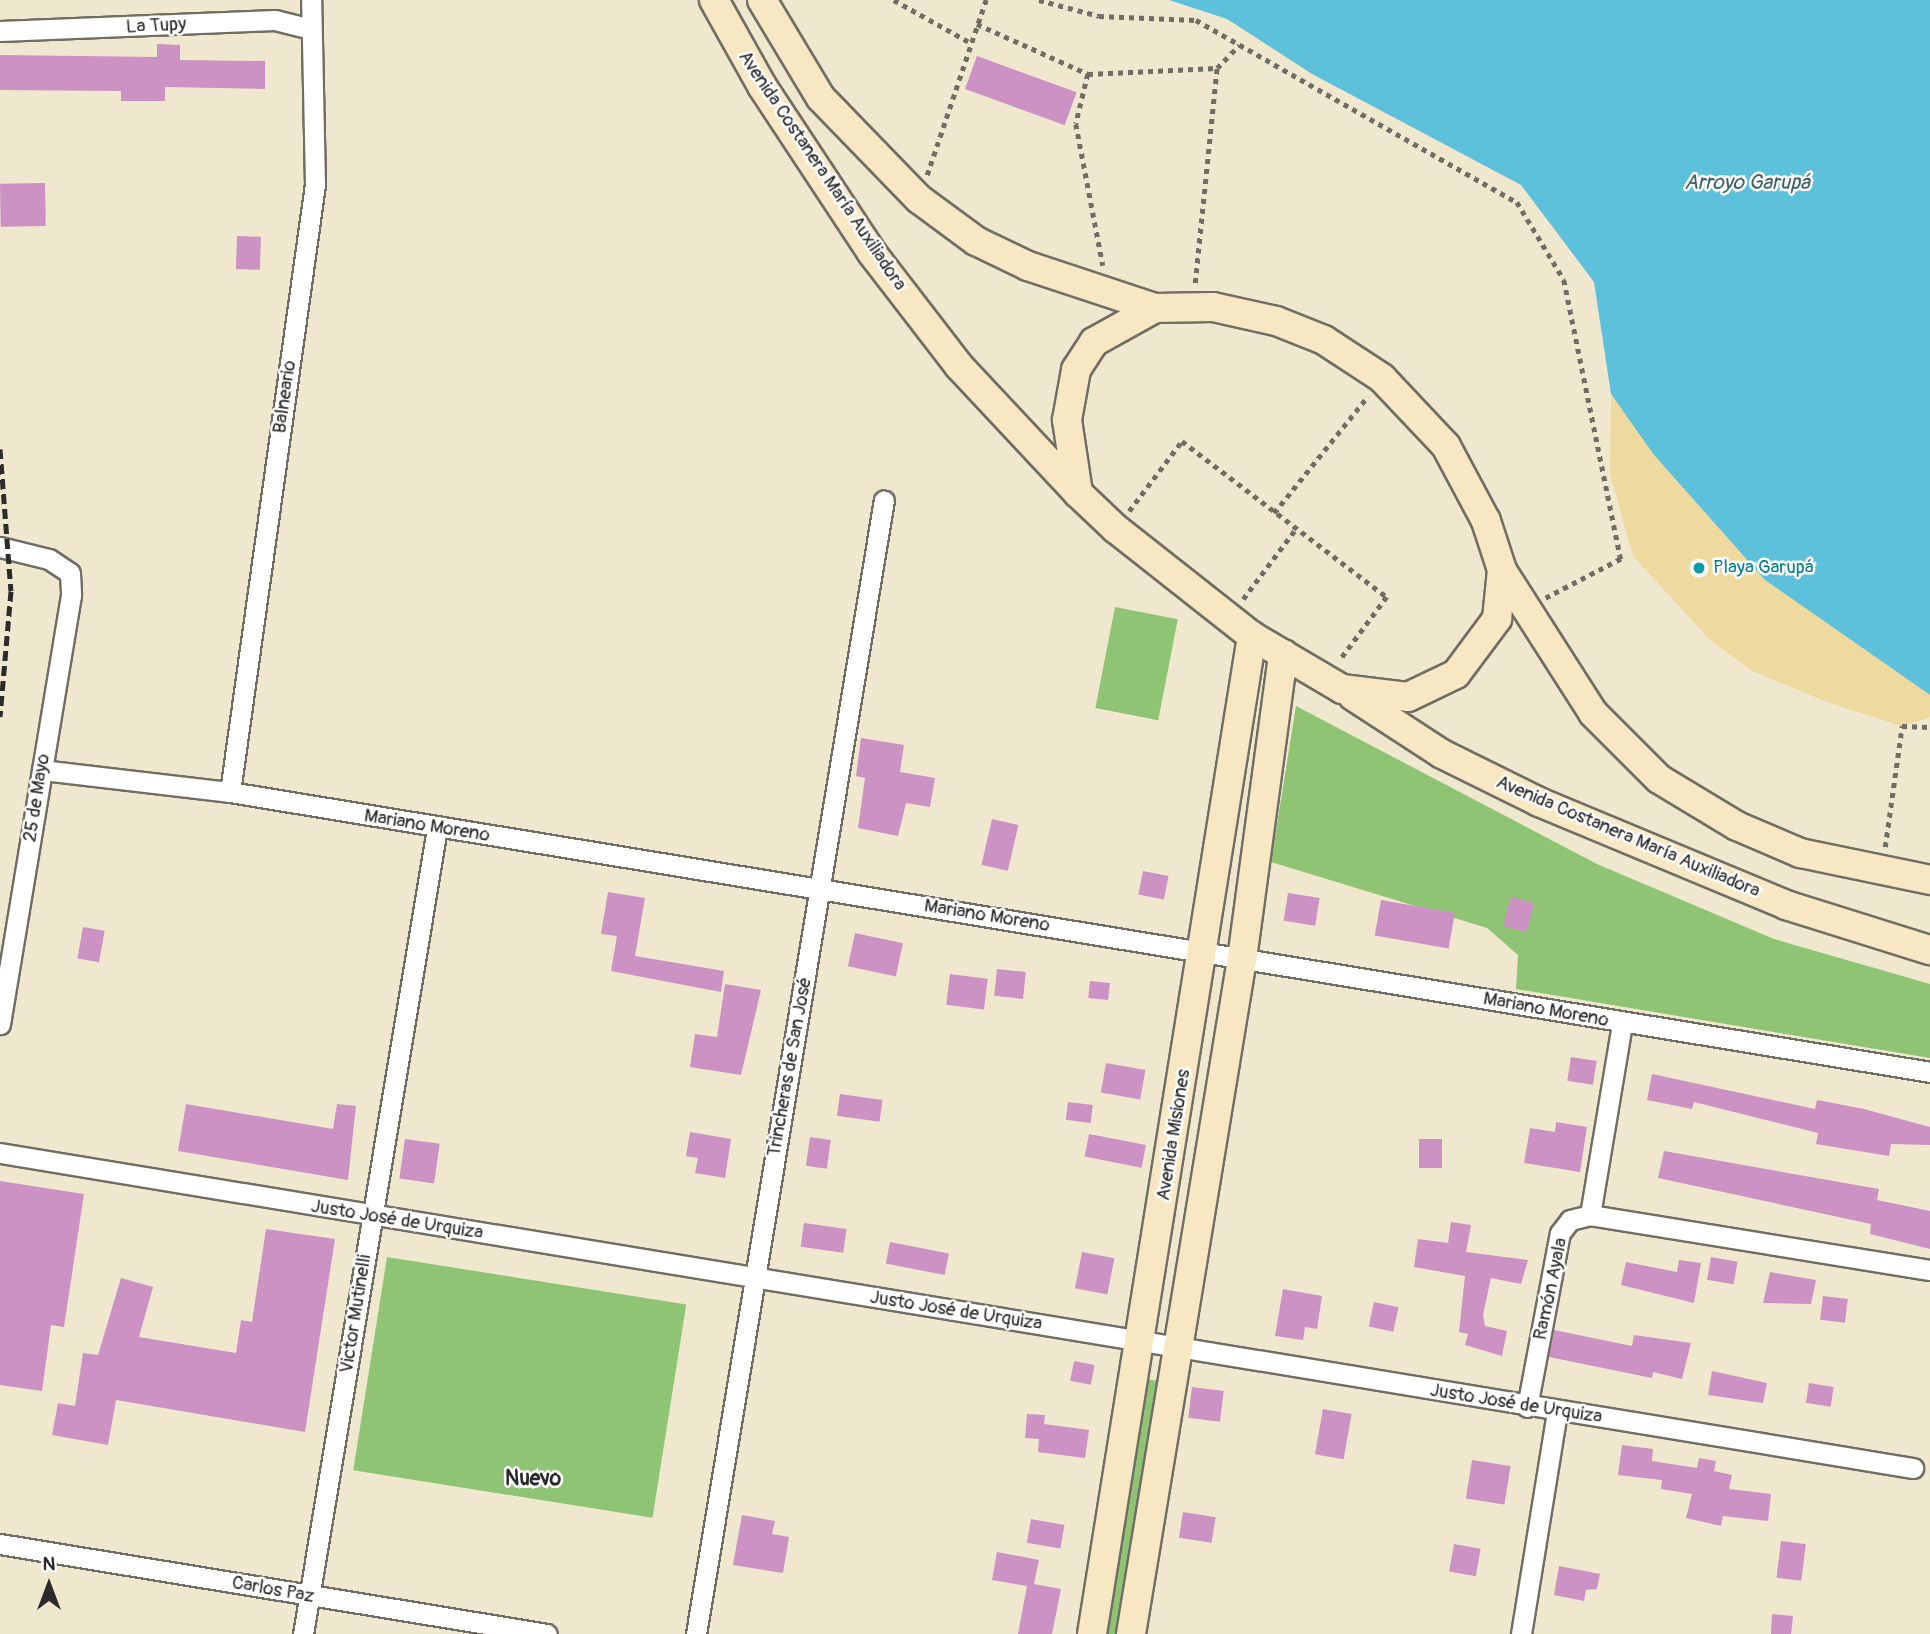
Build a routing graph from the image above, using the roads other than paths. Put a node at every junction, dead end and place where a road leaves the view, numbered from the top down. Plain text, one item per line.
1 (311, 0) edge
2 (714, 0) edge
3 (762, 0) edge
4 (312, 29) junction
5 (0, 31) edge
6 (1155, 308) junction
7 (1078, 493) junction
8 (884, 500) dead end
9 (0, 547) edge
10 (1502, 570) junction
11 (1252, 636) junction
12 (1283, 654) junction
13 (1334, 684) junction
14 (42, 770) junction
15 (230, 792) junction
16 (437, 828) junction
17 (1930, 880) edge
18 (819, 889) junction
19 (1930, 950) edge
20 (1204, 952) junction
21 (1242, 958) junction
22 (1622, 1023) junction
23 (0, 1024) edge
24 (1930, 1072) edge
25 (0, 1153) edge
26 (1590, 1214) junction
27 (372, 1217) junction
28 (1930, 1270) edge
29 (754, 1278) junction
30 (1140, 1341) junction
31 (1178, 1347) junction
32 (1527, 1407) junction
33 (1557, 1411) junction
34 (1913, 1468) dead end
35 (0, 1544) edge
36 (309, 1596) junction
37 (303, 1634) edge
38 (547, 1634) edge
39 (696, 1634) edge
40 (1092, 1634) edge
41 (1131, 1634) edge
42 (1521, 1634) edge

1 - 4 street, Balneario
2 - 7 main road, Avenida Costanera María Auxiliadora
3 - 6 main road, Avenida Costanera María Auxiliadora
4 - 5 street, La Tupy
4 - 15 street, Balneario
6 - 7 main road
6 - 10 main road
7 - 11 main road, Avenida Costanera María Auxiliadora
8 - 18 street, Trincheras de San José
9 - 14 street, 25 de Mayo
10 - 13 main road
10 - 17 main road
11 - 12 main road, Avenida Costanera María Auxiliadora
11 - 20 main road, Avenida Misiones
12 - 13 main road, Avenida Costanera María Auxiliadora
12 - 21 main road, Avenida Misiones
13 - 19 main road, Avenida Costanera María Auxiliadora
14 - 15 street, Mariano Moreno
14 - 23 street, 25 de Mayo
15 - 16 street, Mariano Moreno
16 - 18 street, Mariano Moreno
16 - 27 street, Victor Mutinelli
18 - 20 street, Mariano Moreno
18 - 29 street, Trincheras de San José
20 - 21 street, Mariano Moreno
20 - 30 main road, Avenida Misiones
21 - 22 street, Mariano Moreno
21 - 31 main road, Avenida Misiones
22 - 24 street, Mariano Moreno
22 - 26 street
25 - 27 street, Justo José de Urquiza
26 - 28 street
26 - 32 street, Ramón Ayala
27 - 29 street, Justo José de Urquiza
27 - 36 street, Victor Mutinelli
29 - 30 street, Justo José de Urquiza
29 - 39 street, Trincheras de San José
30 - 31 street, Justo José de Urquiza
30 - 40 main road, Avenida Misiones
31 - 32 street, Justo José de Urquiza
31 - 41 main road, Avenida Misiones
32 - 33 street, Justo José de Urquiza
33 - 34 street, Justo José de Urquiza
33 - 42 street
35 - 36 street, Carlos Paz
36 - 37 street, Victor Mutinelli
36 - 38 street, Carlos Paz

